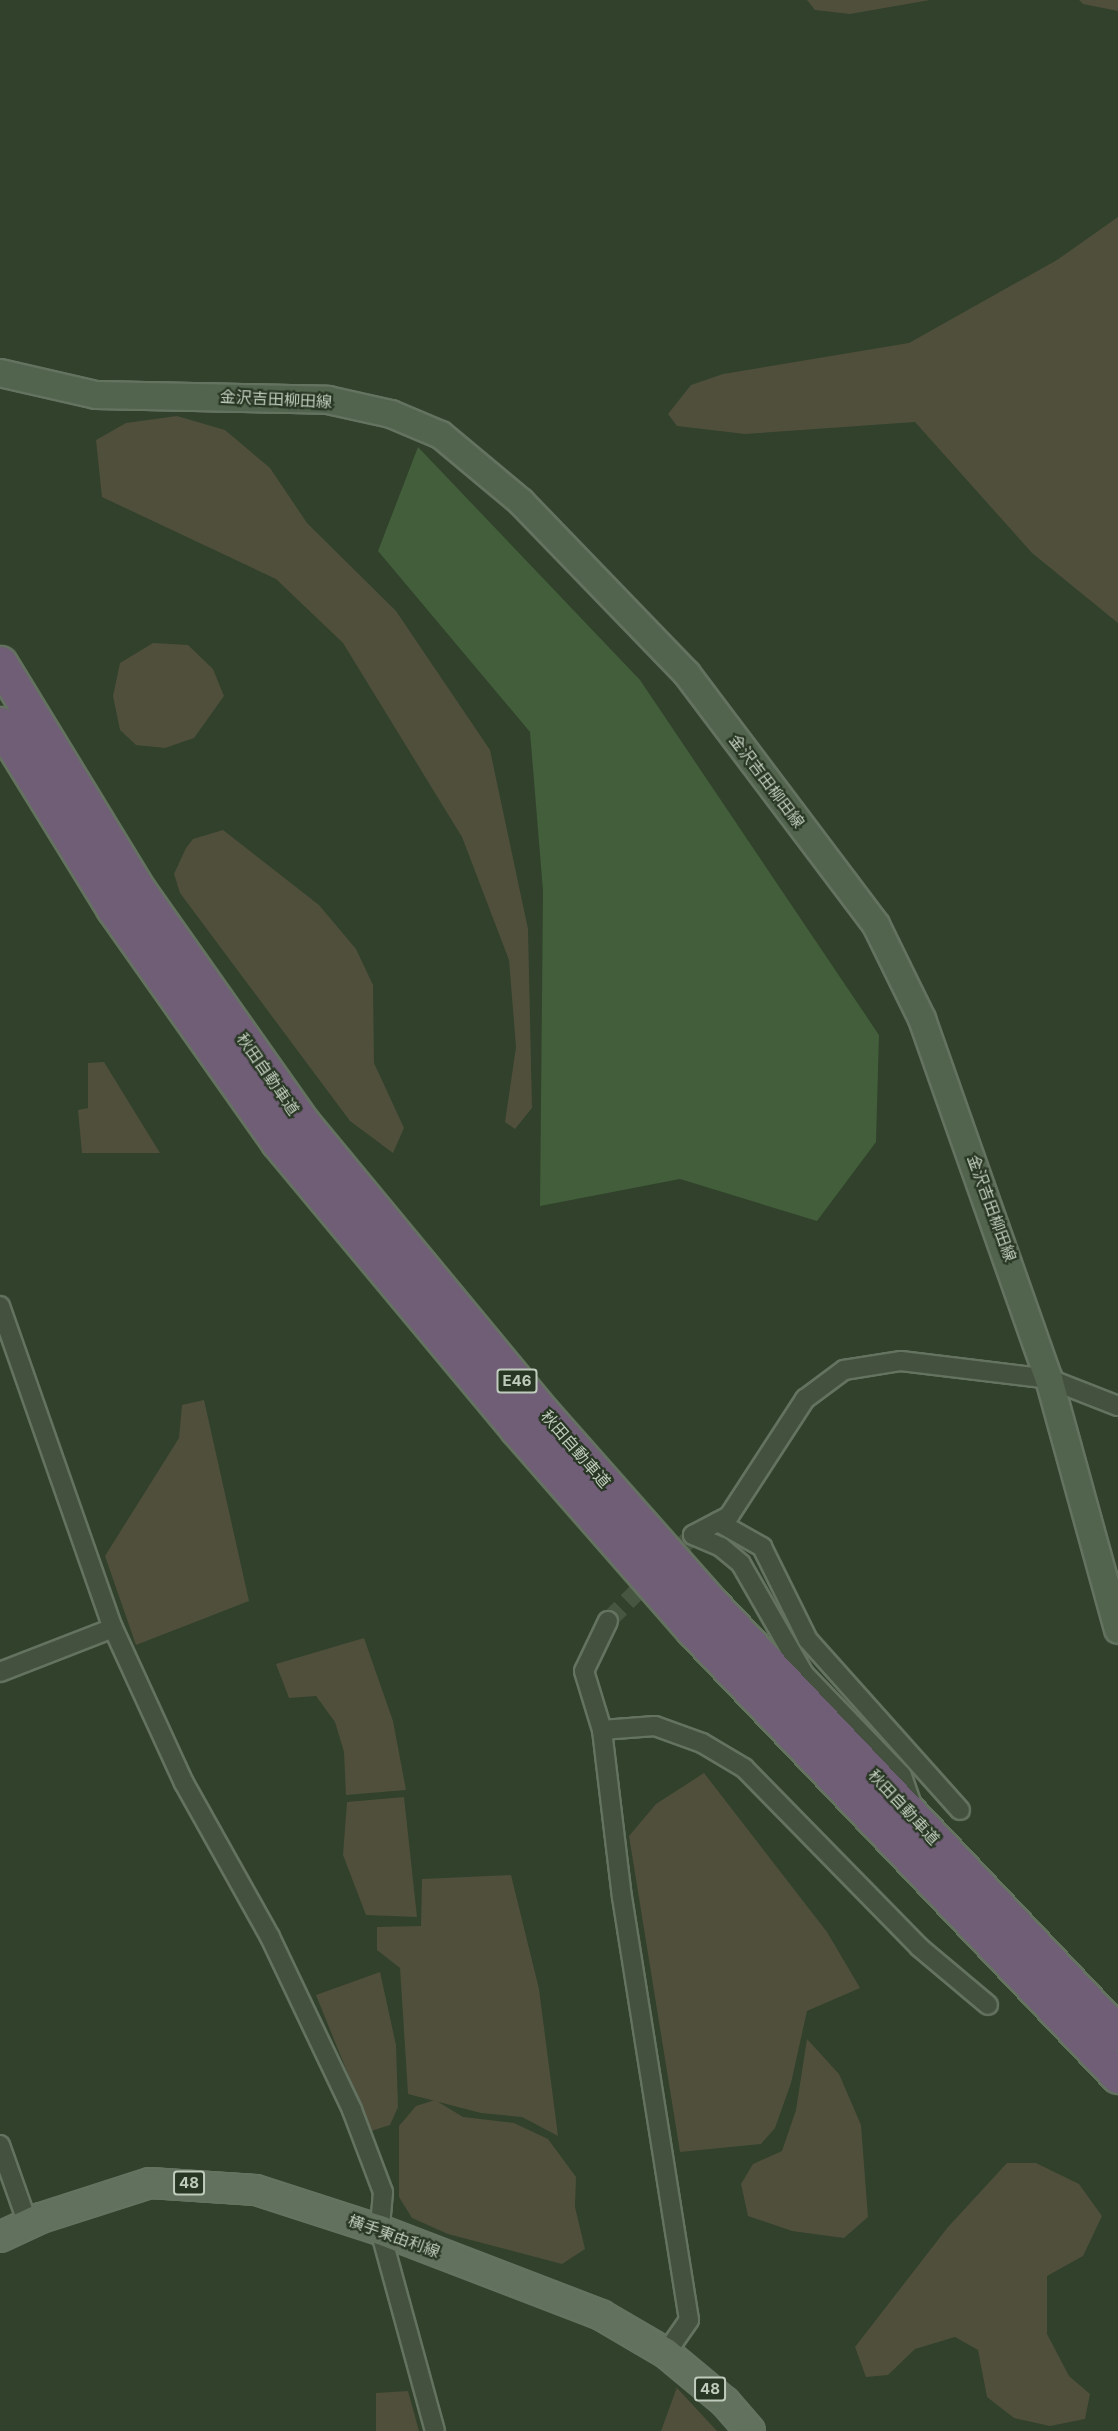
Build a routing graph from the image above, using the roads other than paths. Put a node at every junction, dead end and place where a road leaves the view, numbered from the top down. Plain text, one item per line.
1 (0, 373) edge
2 (0, 663) edge
3 (0, 724) edge
4 (0, 1306) edge
5 (1049, 1378) junction
6 (1118, 1406) edge
7 (718, 1522) junction
8 (608, 1621) tunnel mouth
9 (113, 1628) junction
10 (1118, 1630) edge
11 (0, 1672) edge
12 (602, 1730) junction
13 (960, 1810) dead end
14 (918, 1821) junction
15 (988, 2005) dead end
16 (1118, 2033) edge
17 (1118, 2076) edge
18 (0, 2145) edge
19 (28, 2224) junction
20 (380, 2229) junction
21 (0, 2237) edge
22 (666, 2353) junction
23 (435, 2431) edge
24 (750, 2431) edge

1 - 5 main road, 金沢吉田柳田線
2 - 14 highway, 秋田自動車道 / E46
3 - 17 highway, 秋田自動車道 / E46
4 - 9 street
5 - 6 street
5 - 7 street
5 - 10 main road, 金沢吉田柳田線
7 - 13 street
7 - 14 street
8 - 12 street
9 - 11 street
9 - 20 street
12 - 15 street
12 - 22 street
14 - 16 highway, 秋田自動車道 / E46
18 - 19 street
19 - 20 main road, 横手東由利線 / 48
19 - 21 main road, 横手東由利線 / 48
20 - 22 main road, 横手東由利線 / 48
20 - 23 street
22 - 24 main road, 横手東由利線 / 48

